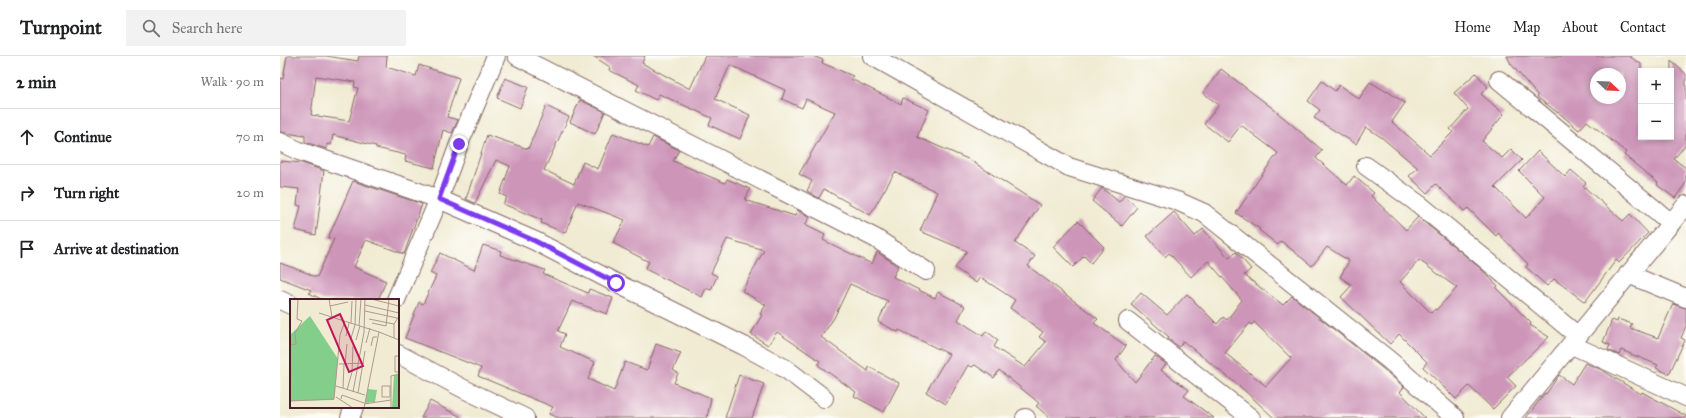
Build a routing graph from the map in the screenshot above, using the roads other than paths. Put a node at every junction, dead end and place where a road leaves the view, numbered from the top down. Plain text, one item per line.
1 (496, 56) edge
2 (517, 56) edge
3 (872, 56) edge
4 (1499, 80) dead end
5 (280, 142) edge
6 (1366, 166) dead end
7 (439, 199) junction
8 (1686, 205) edge
9 (1671, 223) junction
10 (926, 270) dead end
11 (1628, 274) junction
12 (1686, 298) edge
13 (396, 299) edge
14 (280, 300) edge
15 (290, 305) edge
16 (1128, 321) dead end
17 (1575, 340) junction
18 (399, 355) edge
19 (1686, 397) edge
20 (824, 398) dead end
21 (354, 408) edge
22 (1514, 417) edge
23 (350, 418) edge
24 (525, 418) edge
25 (1251, 418) edge
26 (1455, 418) edge

1 - 7 street
2 - 10 street
3 - 26 street
4 - 9 street
5 - 7 street
6 - 17 street
7 - 13 street
7 - 20 street
8 - 9 street
9 - 11 street
11 - 12 street
11 - 17 street
14 - 15 street
16 - 25 street
17 - 19 street
17 - 22 street
18 - 24 street
21 - 23 street

